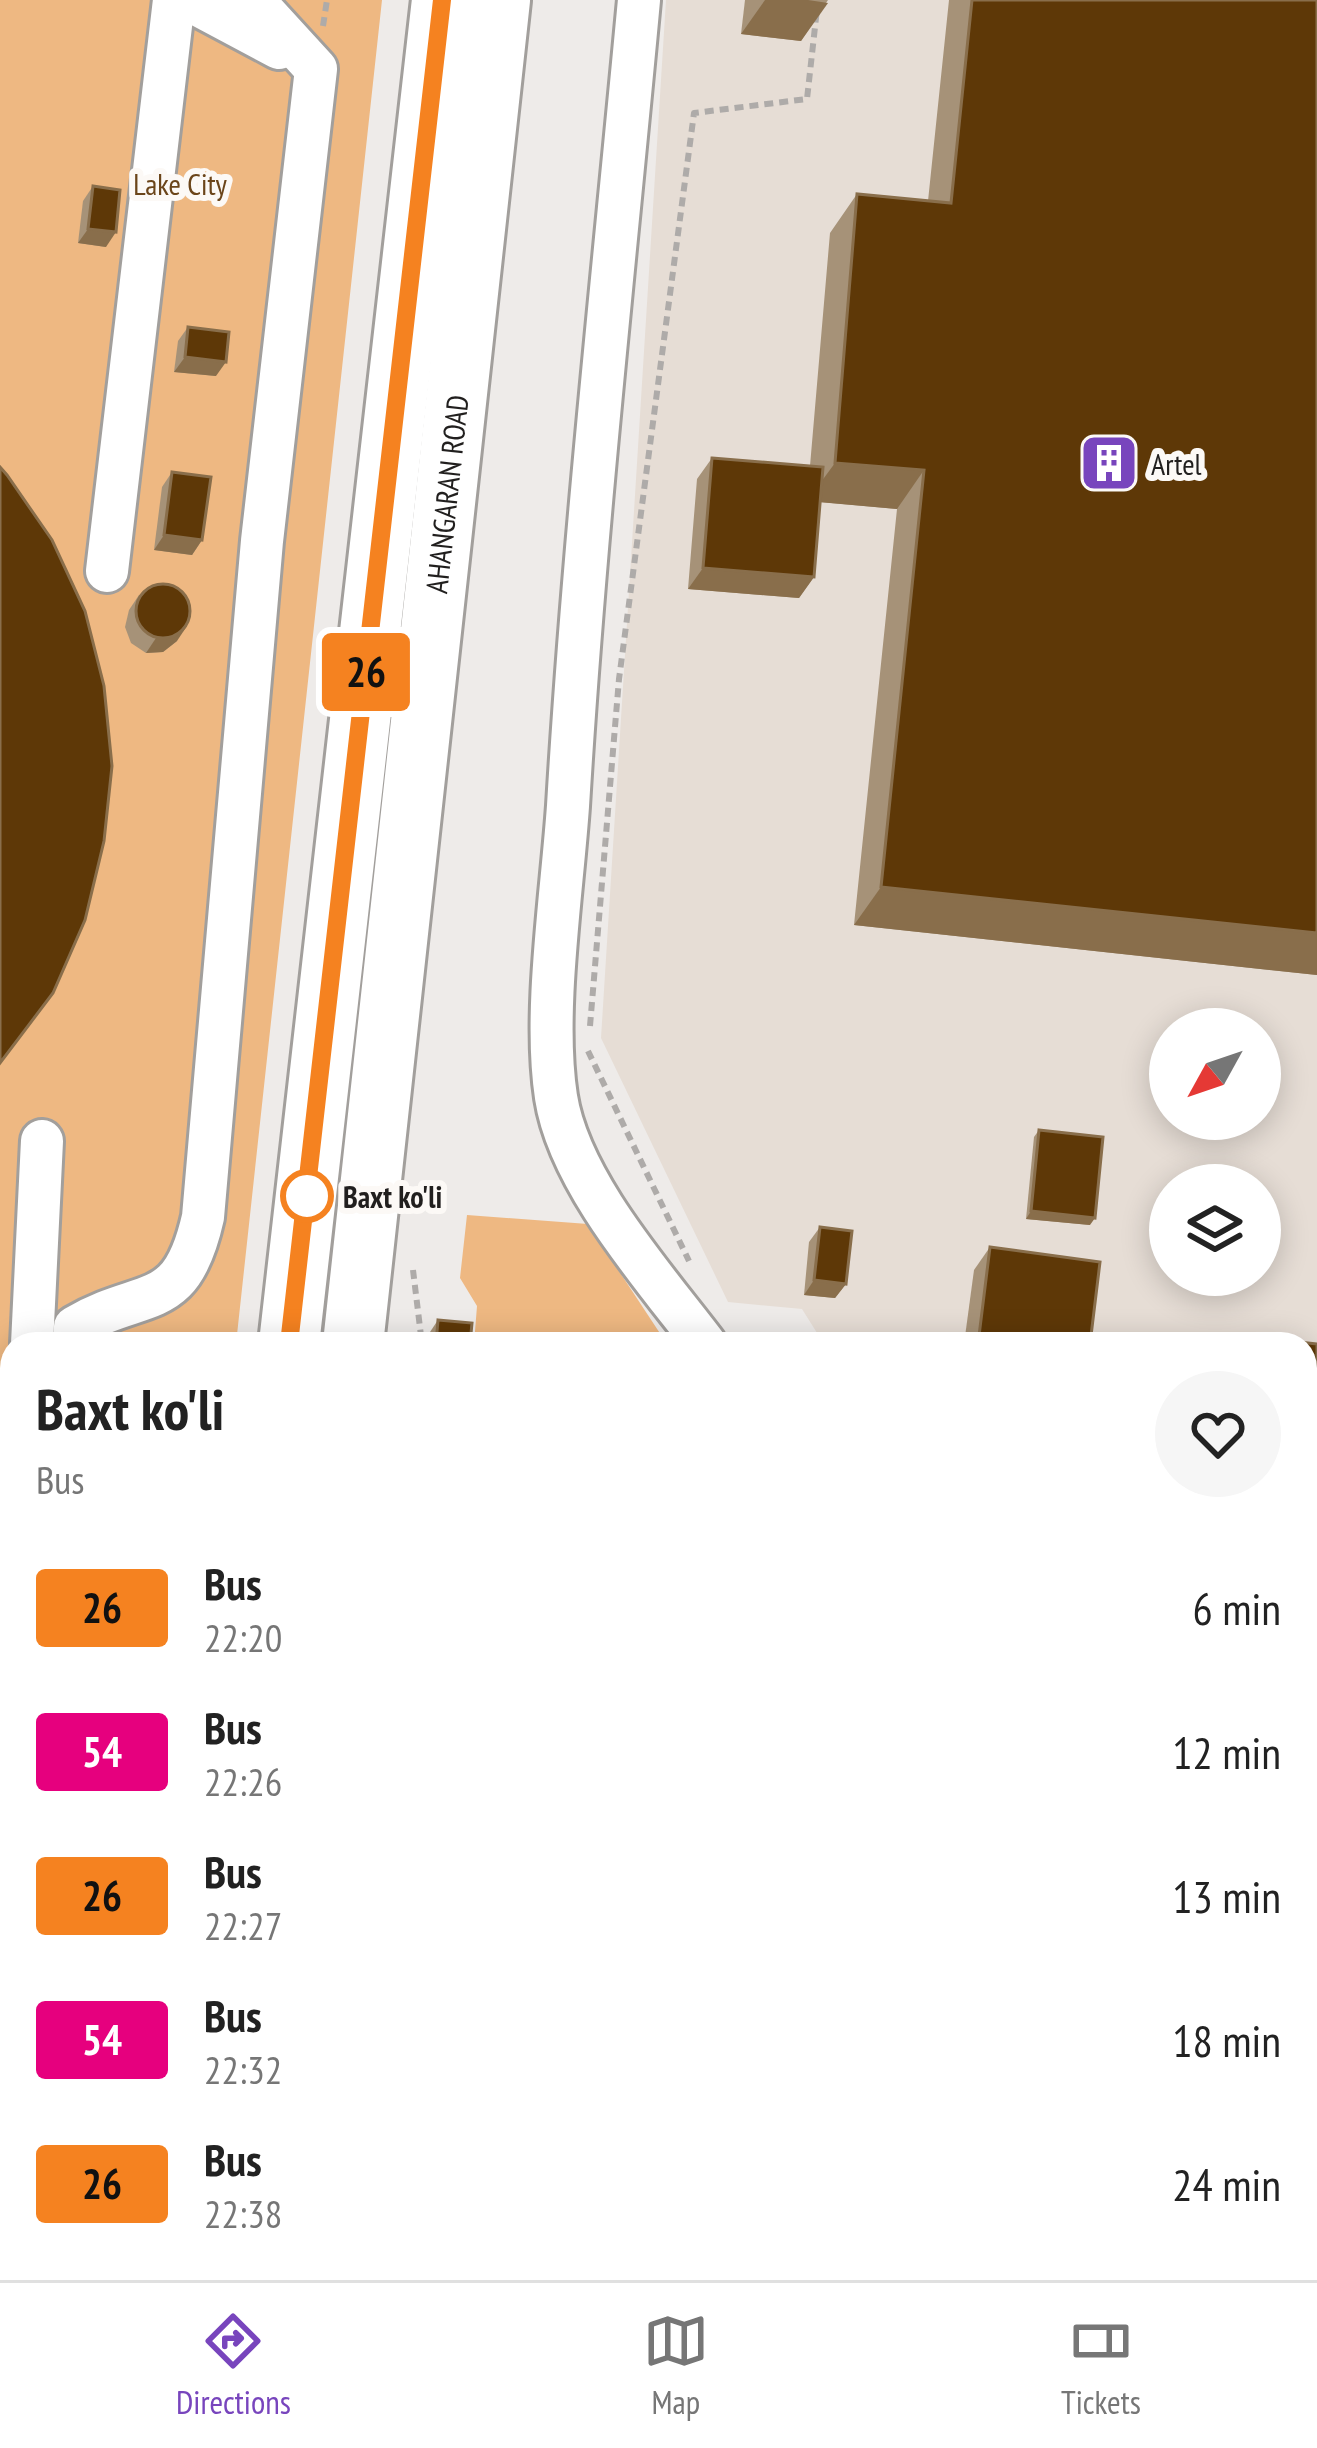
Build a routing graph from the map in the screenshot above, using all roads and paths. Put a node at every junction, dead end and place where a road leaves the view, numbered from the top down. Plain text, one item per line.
1 (174, 0) edge
2 (189, 0) edge
3 (253, 0) edge
4 (442, 0) edge
5 (500, 0) edge
6 (639, 0) edge
7 (818, 0) edge
8 (316, 69) junction
9 (107, 571) dead end
10 (42, 1142) dead end
11 (690, 1264) dead end
12 (413, 1270) dead end
13 (22, 1319) edge
14 (75, 1332) edge
15 (290, 1332) edge
16 (354, 1332) edge
17 (421, 1332) edge
18 (696, 1332) edge

1 - 9 street
2 - 8 street
3 - 8 street
4 - 15 highway, AHANGARAN ROAD
5 - 16 highway, AHANGARAN ROAD
6 - 18 street
7 - 11 path
8 - 14 street
10 - 13 street
12 - 17 path

